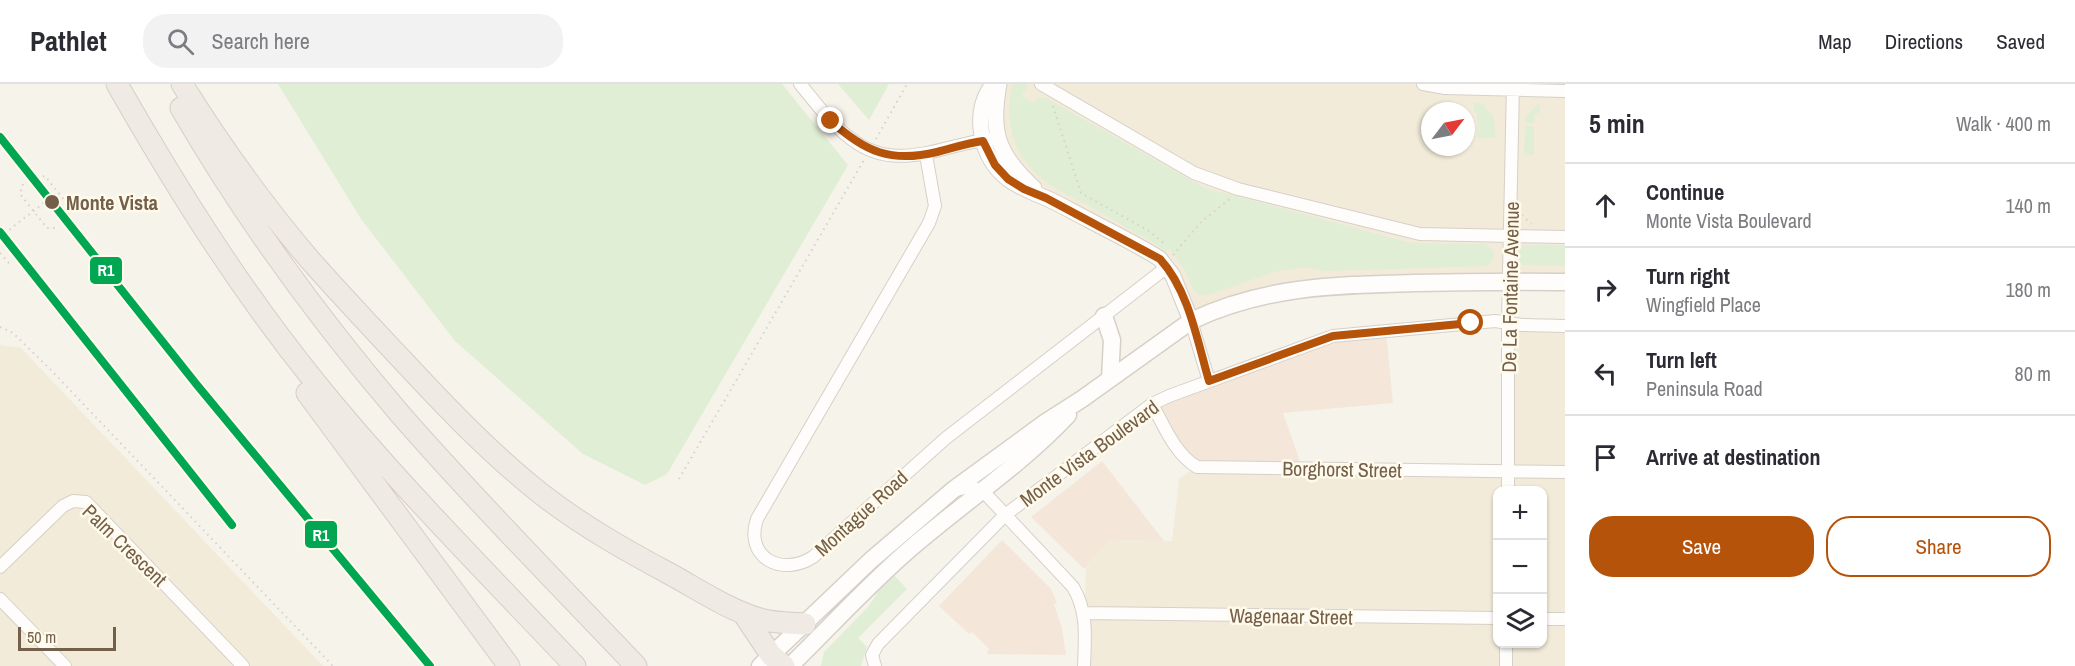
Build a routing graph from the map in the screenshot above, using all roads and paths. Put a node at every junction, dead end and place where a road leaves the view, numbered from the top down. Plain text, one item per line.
1 (117, 84) edge
2 (167, 84) edge
3 (182, 84) edge
4 (800, 84) edge
5 (907, 84) edge
6 (993, 84) edge
7 (999, 84) edge
8 (1041, 84) edge
9 (1423, 84) edge
10 (1513, 87) edge
11 (1565, 91) edge
12 (1052, 103) dead end
13 (990, 139) junction
14 (875, 140) dead end
15 (926, 155) junction
16 (865, 158) dead end
17 (37, 178) dead end
18 (23, 184) dead end
19 (57, 192) junction
20 (1233, 196) dead end
21 (34, 210) junction
22 (1521, 214) dead end
23 (68, 219) dead end
24 (201, 225) junction
25 (58, 228) dead end
26 (1533, 228) dead end
27 (1510, 236) junction
28 (0, 237) edge
29 (1565, 237) edge
30 (0, 253) edge
31 (9, 263) dead end
32 (1167, 267) junction
33 (1509, 281) junction
34 (1565, 282) edge
35 (1104, 316) junction
36 (1191, 321) junction
37 (1508, 322) junction
38 (1565, 326) edge
39 (0, 327) edge
40 (1110, 379) junction
41 (1209, 381) junction
42 (1082, 399) junction
43 (1152, 404) junction
44 (1508, 471) junction
45 (1565, 472) edge
46 (679, 479) dead end
47 (1508, 486) edge
48 (953, 490) junction
49 (982, 490) junction
50 (1005, 515) junction
51 (0, 567) edge
52 (0, 599) edge
53 (743, 613) junction
54 (1084, 613) junction
55 (1493, 618) edge
56 (1547, 619) edge
57 (1565, 619) edge
58 (805, 624) junction
59 (1506, 648) edge
60 (772, 662) edge
61 (65, 666) edge
62 (243, 666) edge
63 (333, 666) edge
64 (508, 666) edge
65 (575, 666) edge
66 (636, 666) edge
67 (790, 666) edge
68 (874, 666) edge
69 (1084, 666) edge
70 (1506, 666) edge

1 - 24 highway
2 - 66 highway
3 - 53 highway
4 - 15 street
5 - 14 path
6 - 13 street
7 - 13 street
8 - 27 street
9 - 10 street
10 - 11 street
10 - 27 street, De La Fontaine Avenue
12 - 20 path
13 - 15 street
13 - 32 street
15 - 35 street, Montague Road
16 - 46 path
17 - 19 path
18 - 21 path
19 - 21 path, bridge
19 - 23 path
21 - 25 path
21 - 28 path, bridge
22 - 26 path
24 - 64 highway
24 - 65 highway
27 - 29 street
27 - 33 street, De La Fontaine Avenue
30 - 31 path
32 - 35 street, Montague Road
32 - 36 street
33 - 34 main road, Monte Vista Boulevard
33 - 36 main road, Monte Vista Boulevard
33 - 37 street, De La Fontaine Avenue
35 - 40 main road
36 - 40 main road, Monte Vista Boulevard
36 - 41 street
37 - 38 street, Monte Vista Boulevard
37 - 41 street, Monte Vista Boulevard
37 - 44 street, De La Fontaine Avenue
39 - 63 path
40 - 42 main road, Monte Vista Boulevard
41 - 43 street, Monte Vista Boulevard
42 - 48 main road, Monte Vista Boulevard
42 - 49 main road, Monte Vista Boulevard
43 - 44 street, Borghorst Street
43 - 50 street, Monte Vista Boulevard
44 - 45 street, Borghorst Street
44 - 47 street, De La Fontaine Avenue
48 - 49 street
48 - 58 main road, Monte Vista Boulevard
49 - 50 street
49 - 67 main road, Monte Vista Boulevard
50 - 54 street
50 - 68 street, Monte Vista Boulevard
51 - 62 street, Palm Crescent
52 - 61 street
53 - 58 highway
53 - 60 highway
54 - 55 street, Wagenaar Street
54 - 69 street
56 - 57 street
58 - 60 main road, Monte Vista Boulevard
59 - 70 street

